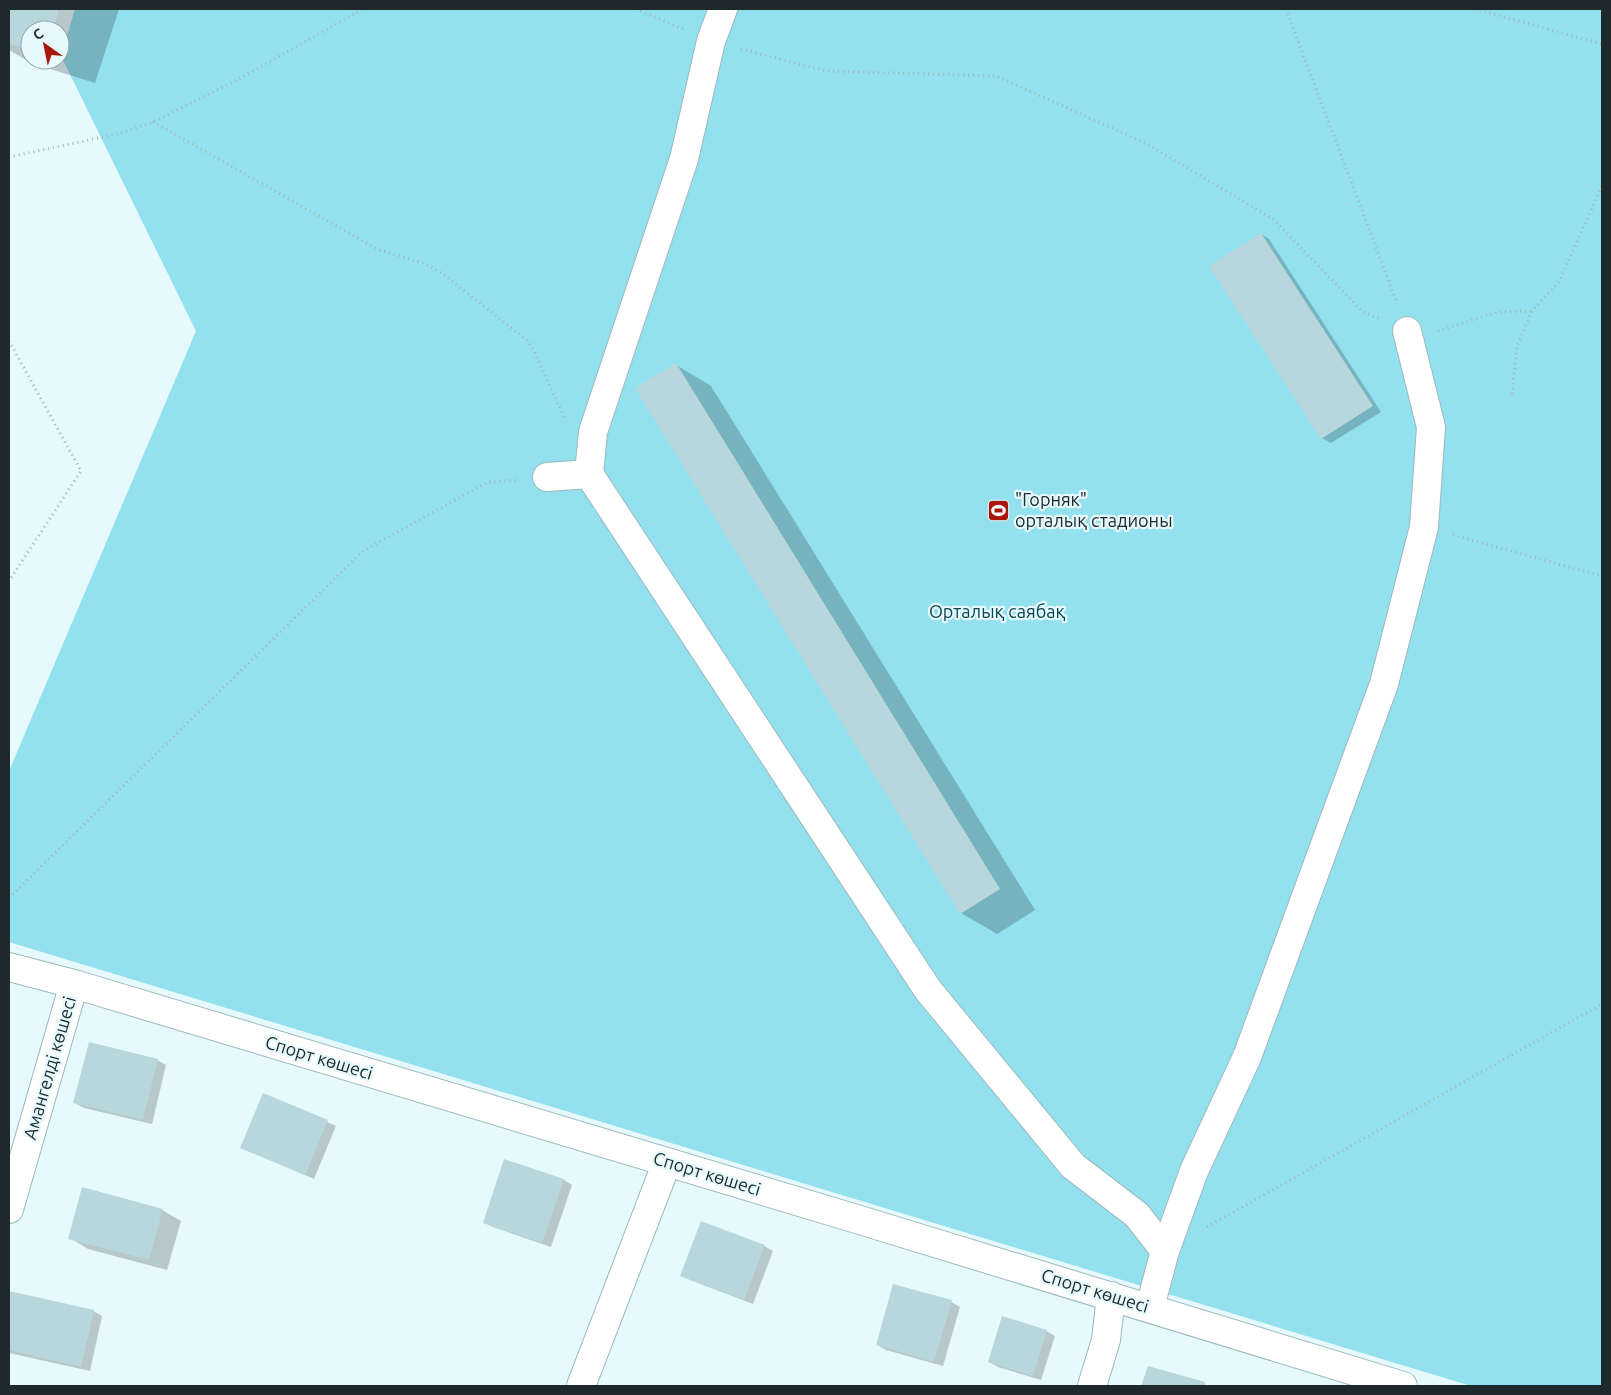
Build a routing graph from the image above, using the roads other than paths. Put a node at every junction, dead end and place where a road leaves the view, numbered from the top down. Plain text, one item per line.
1 (723, 9) edge
2 (1407, 331) road end
3 (590, 474) junction
4 (547, 477) road end
5 (9, 967) edge
6 (74, 984) junction
7 (667, 1162) junction
8 (9, 1209) edge
9 (1165, 1251) junction
10 (1111, 1296) junction
11 (1150, 1307) junction
12 (581, 1386) edge
13 (1092, 1386) edge
14 (1403, 1386) edge

1 - 3 street
2 - 9 street
3 - 4 street
3 - 9 street
5 - 6 street, Спорт көшесі
6 - 7 street, Спорт көшесі
6 - 8 street, Амангелді көшесі
7 - 10 street, Спорт көшесі
7 - 12 street
9 - 11 street
10 - 11 street, Спорт көшесі
10 - 13 street
11 - 14 street, Спорт көшесі

